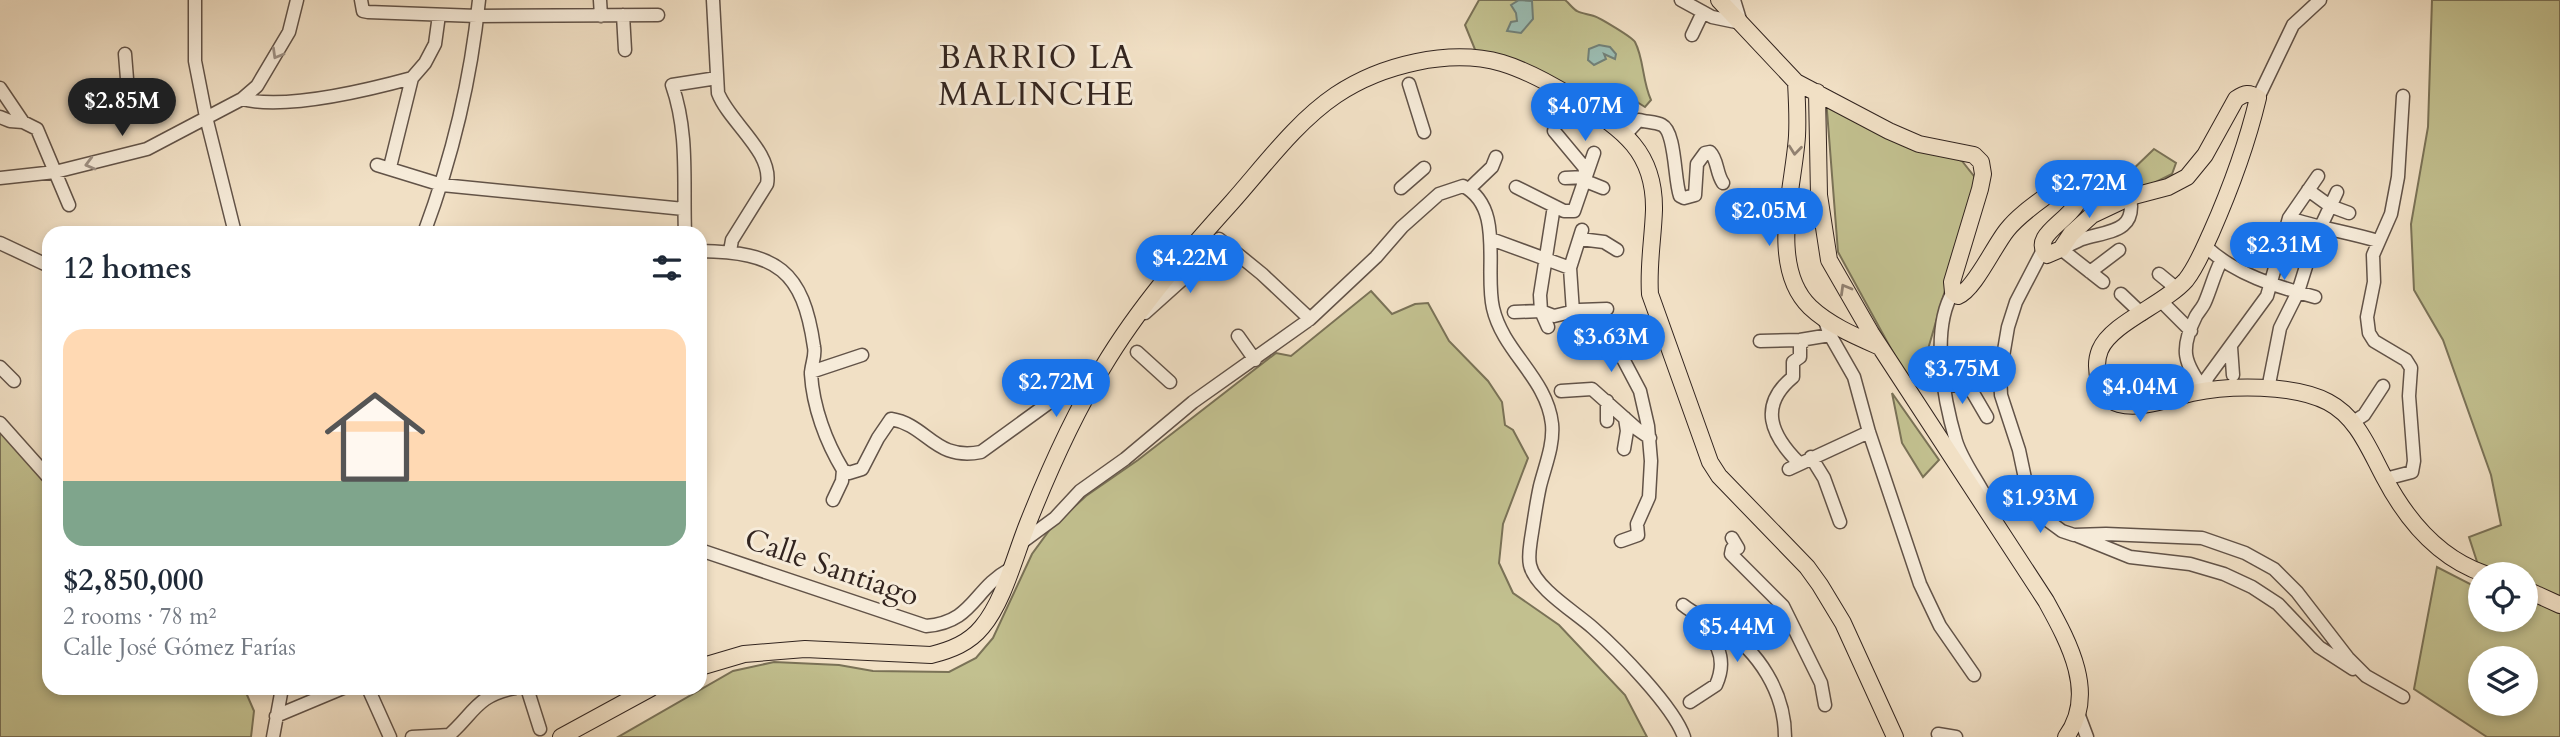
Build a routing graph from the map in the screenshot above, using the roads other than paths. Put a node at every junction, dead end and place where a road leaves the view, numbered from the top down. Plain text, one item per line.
1 (195, 0) edge
2 (297, 0) edge
3 (479, 0) edge
4 (600, 0) edge
5 (713, 0) edge
6 (1681, 0) edge
7 (1719, 0) edge
8 (1734, 0) edge
9 (2320, 0) edge
10 (362, 6) edge
11 (1703, 12) junction
12 (439, 15) junction
13 (623, 15) junction
14 (658, 15) dead end
15 (477, 16) junction
16 (601, 16) junction
17 (1741, 23) junction
18 (1692, 35) dead end
19 (625, 50) dead end
20 (125, 54) dead end
21 (412, 78) junction
22 (717, 78) junction
23 (1796, 82) junction
24 (1409, 84) dead end
25 (0, 88) edge
26 (1817, 92) junction
27 (120, 95) dead end
28 (2403, 96) dead end
29 (2258, 98) junction
30 (243, 99) junction
31 (0, 117) edge
32 (206, 117) junction
33 (23, 122) junction
34 (1554, 131) dead end
35 (1424, 132) dead end
36 (2250, 132) junction
37 (1626, 134) junction
38 (2211, 144) junction
39 (1594, 153) dead end
40 (1496, 158) dead end
41 (377, 165) dead end
42 (390, 167) junction
43 (1424, 168) dead end
44 (55, 172) junction
45 (2318, 176) dead end
46 (1585, 177) junction
47 (0, 178) edge
48 (1565, 178) dead end
49 (1723, 183) dead end
50 (442, 185) junction
51 (1516, 187) dead end
52 (1401, 188) dead end
53 (1603, 188) dead end
54 (1469, 189) junction
55 (2308, 190) junction
56 (2337, 192) dead end
57 (2130, 197) junction
58 (69, 205) dead end
59 (1554, 206) junction
60 (2330, 206) junction
61 (684, 209) junction
62 (2349, 213) dead end
63 (2289, 218) junction
64 (233, 226) edge
65 (427, 226) edge
66 (685, 226) edge
67 (2321, 229) junction
68 (2106, 235) junction
69 (1491, 239) junction
70 (2378, 241) junction
71 (0, 243) edge
72 (2205, 246) junction
73 (1617, 250) dead end
74 (2043, 250) junction
75 (2061, 250) junction
76 (707, 251) edge
77 (730, 251) junction
78 (1546, 259) junction
79 (2221, 261) junction
80 (42, 263) edge
81 (1570, 268) junction
82 (2090, 272) junction
83 (2159, 274) dead end
84 (2103, 282) dead end
85 (2270, 285) junction
86 (2176, 288) junction
87 (1953, 292) junction
88 (2298, 292) junction
89 (2121, 294) dead end
90 (2315, 297) dead end
91 (2161, 300) junction
92 (1607, 309) dead end
93 (1541, 311) junction
94 (1514, 312) dead end
95 (1575, 312) junction
96 (2142, 314) junction
97 (1824, 318) junction
98 (1310, 319) junction
99 (1134, 322) junction
100 (1548, 327) dead end
101 (2191, 331) junction
102 (1830, 335) junction
103 (1238, 336) dead end
104 (1806, 339) junction
105 (1760, 341) dead end
106 (1880, 347) junction
107 (2231, 347) junction
108 (1137, 352) dead end
109 (856, 358) dead end
110 (1255, 360) junction
111 (0, 367) edge
112 (1102, 368) junction
113 (811, 372) junction
114 (2233, 375) dead end
115 (14, 381) dead end
116 (1170, 382) dead end
117 (2269, 384) dead end
118 (1944, 385) junction
119 (2383, 386) dead end
120 (1561, 391) dead end
121 (2205, 391) junction
122 (1607, 401) junction
123 (1987, 417) dead end
124 (1625, 418) junction
125 (1607, 421) dead end
126 (2353, 422) junction
127 (0, 423) edge
128 (1869, 432) junction
129 (1650, 438) junction
130 (1624, 449) dead end
131 (1800, 463) junction
132 (42, 470) edge
133 (843, 470) junction
134 (2385, 479) junction
135 (833, 500) dead end
136 (1840, 523) dead end
137 (2007, 528) dead end
138 (2074, 535) junction
139 (1732, 538) dead end
140 (1621, 541) dead end
141 (1020, 544) junction
142 (707, 552) edge
143 (2468, 566) edge
144 (1010, 569) junction
145 (2538, 595) edge
146 (2560, 605) edge
147 (707, 665) edge
148 (1974, 675) dead end
149 (2366, 676) junction
150 (280, 695) edge
151 (326, 695) edge
152 (371, 695) edge
153 (490, 695) edge
154 (529, 695) edge
155 (638, 695) edge
156 (2403, 697) dead end
157 (1690, 702) dead end
158 (1825, 705) dead end
159 (2078, 713) junction
160 (276, 716) junction
161 (540, 729) dead end
162 (1938, 734) dead end
163 (448, 736) edge
164 (273, 737) edge
165 (390, 737) edge
166 (411, 737) edge
167 (561, 737) edge
168 (1684, 737) edge
169 (1785, 737) edge
170 (1895, 737) edge
171 (1956, 737) edge
172 (2066, 737) edge
173 (2087, 737) edge

1 - 32 street
2 -> 30 street
3 - 15 street
4 - 16 street
5 - 22 street
6 - 11 street
7 - 17 main road
8 - 17 street
9 - 29 street
10 - 12 street
11 - 17 street
11 - 18 street
12 - 15 street
12 - 21 street
13 - 14 street
13 - 16 street
13 - 19 street
15 - 16 street
15 - 50 street
17 - 23 main road
20 - 27 street
21 - 30 street
21 - 42 street
22 - 61 street
22 - 77 street
23 - 26 main road
23 -> 97 main road
24 - 35 street
25 - 33 street
26 - 87 main road
106 -> 26 main road
28 - 70 street
29 - 36 main road
29 - 38 main road
30 - 32 street
31 - 33 street
32 -> 44 street
32 - 64 street
33 - 44 street
34 - 46 street
36 - 38 main road
36 - 72 main road
37 - 49 street
37 - 99 main road
37 - 170 main road
38 - 57 main road
39 - 46 street
40 - 54 street
41 - 42 street
42 - 50 street
43 - 52 street
44 - 47 street
44 - 58 street
45 - 55 street
46 - 48 street
46 - 53 street
46 - 59 street
50 - 61 street
50 - 65 street
51 - 59 street
54 - 69 street
54 - 98 street
55 - 60 street
55 - 63 street
56 - 60 street
57 - 68 street
57 - 75 main road
59 - 78 street
60 - 62 street
60 - 67 street
61 - 66 street
63 - 67 street
63 - 85 street
67 - 70 street
67 - 88 street
68 - 75 street
68 - 82 street
69 - 78 street
69 - 168 street
70 - 134 street
71 - 80 street
72 - 79 street
72 - 86 main road
73 - 81 street
74 - 75 main road
74 - 87 main road
74 - 138 street
75 - 82 street
76 - 77 street
77 - 113 street
78 - 81 street
78 - 93 street
79 - 85 street
79 - 101 street
81 - 95 street
82 - 84 street
83 - 86 street
85 - 88 street
85 - 107 street
86 - 91 main road
87 - 118 street
88 - 90 street
88 - 117 street
89 - 96 street
91 - 96 main road
91 - 101 street
92 - 95 street
93 - 94 street
93 - 95 street
93 - 100 street
95 - 129 street
96 - 121 main road
97 - 102 street
97 - 106 main road
98 - 99 street
98 - 110 street
99 - 112 main road
101 - 121 street
102 - 104 street
102 - 128 street
103 - 110 street
104 - 105 street
104 - 131 street
106 - 159 main road
107 - 114 street
107 - 121 street
108 - 116 street
109 - 113 street
110 - 141 street
111 - 115 street
112 - 133 street
112 - 141 main road
113 - 133 street
118 - 123 street
118 - 137 street
119 - 126 street
120 - 122 street
121 - 126 main road
122 - 124 street
122 - 125 street
124 - 129 street
124 - 130 street
126 - 134 main road
127 - 132 street
128 - 131 street
128 - 148 street
129 - 140 street
131 - 136 street
133 - 135 street
134 - 143 main road
138 - 149 street
138 - 149 street
139 - 158 street
141 - 144 main road
142 - 144 street, Calle Santiago
144 - 147 main road
145 - 146 main road
149 - 156 street
150 - 160 street
151 - 160 street
152 - 165 street
153 - 163 street
154 - 161 street
155 - 167 main road
157 - 169 street
159 - 172 main road
159 - 173 street
160 - 164 street
162 - 171 street
163 - 166 street

